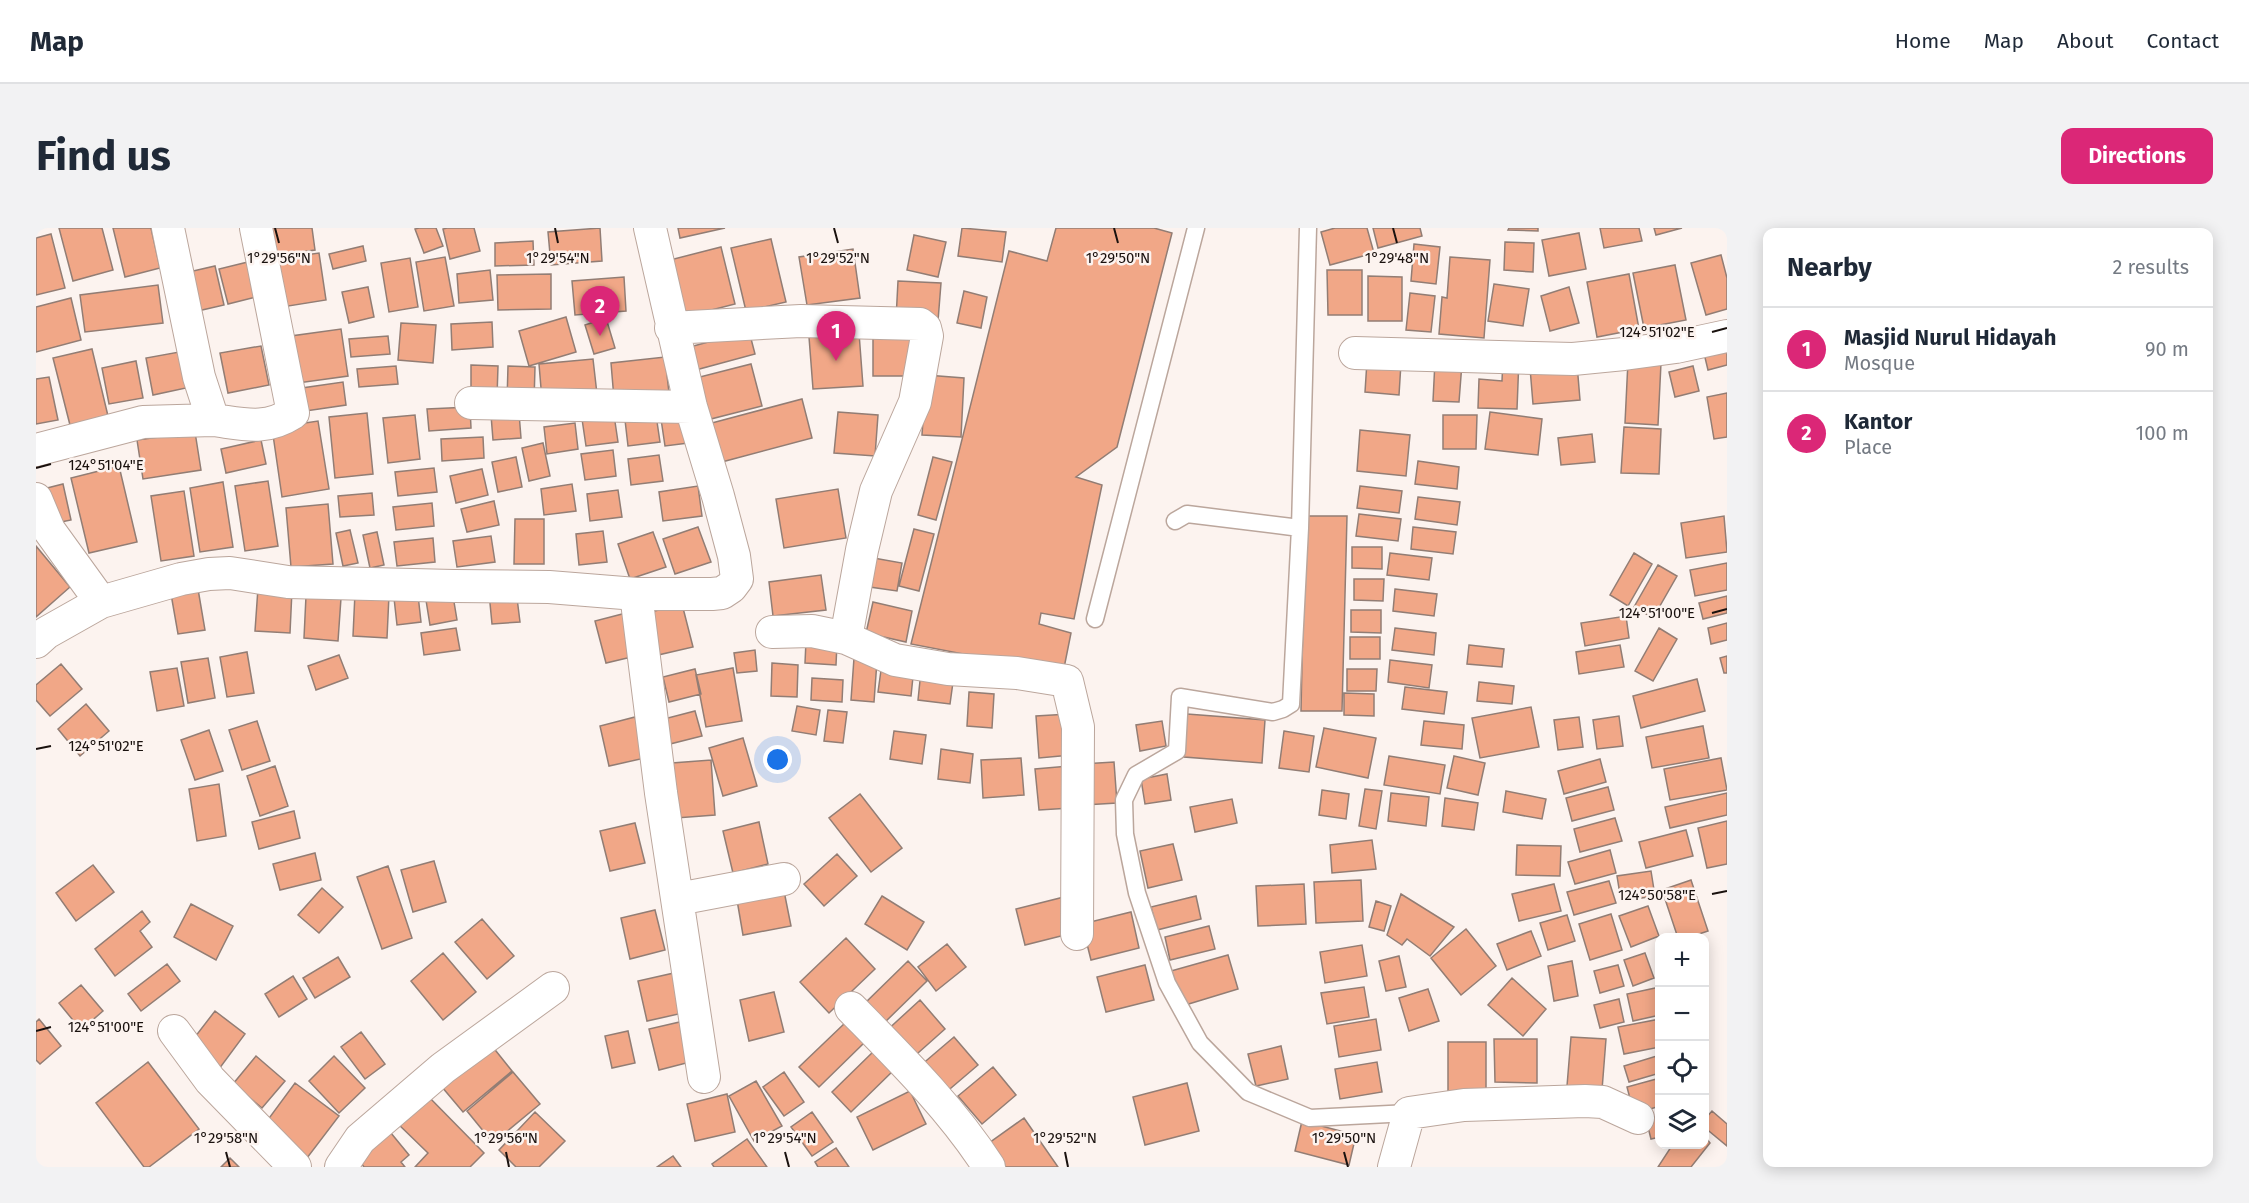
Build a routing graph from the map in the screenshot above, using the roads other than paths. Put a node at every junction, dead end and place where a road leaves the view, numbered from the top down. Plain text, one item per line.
1 (168, 228) edge
2 (256, 228) edge
3 (650, 228) edge
4 (1196, 228) edge
5 (1308, 228) edge
6 (671, 328) junction
7 (1727, 336) edge
8 (1355, 353) dead end
9 (471, 403) dead end
10 (691, 407) junction
11 (213, 420) junction
12 (36, 450) edge
13 (37, 502) edge
14 (1175, 521) dead end
15 (1300, 528) junction
16 (636, 594) junction
17 (101, 602) junction
18 (1095, 619) dead end
19 (772, 632) dead end
20 (846, 638) junction
21 (36, 642) edge
22 (784, 879) dead end
23 (678, 899) junction
24 (1077, 934) dead end
25 (553, 988) dead end
26 (851, 1008) dead end
27 (174, 1031) dead end
28 (704, 1077) dead end
29 (1409, 1113) junction
30 (1638, 1118) dead end
31 (295, 1167) edge
32 (341, 1167) edge
33 (990, 1167) edge
34 (1394, 1167) edge

1 - 11 street
2 - 11 street
3 - 6 street
4 - 18 lane
5 - 15 lane
6 - 10 street
6 - 20 street
7 - 8 street
9 - 10 street
10 - 16 street
11 - 12 street
13 - 17 street
14 - 15 lane
15 - 29 lane
16 - 17 street
16 - 23 street
17 - 21 street
19 - 20 street
20 - 24 street
22 - 23 street
23 - 28 street
25 - 32 street
26 - 33 street
27 - 31 street
29 - 30 street
29 - 34 street

